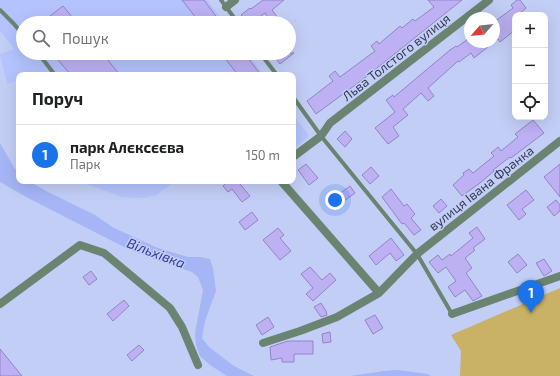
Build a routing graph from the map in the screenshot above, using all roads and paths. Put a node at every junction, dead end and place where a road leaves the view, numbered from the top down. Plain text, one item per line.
1 (235, 0) edge
2 (489, 0) edge
3 (223, 3) edge
4 (0, 10) edge
5 (233, 16) edge
6 (16, 26) edge
7 (43, 60) edge
8 (265, 60) edge
9 (53, 72) edge
10 (275, 72) edge
11 (296, 101) edge
12 (321, 136) junction
13 (560, 141) edge
14 (296, 156) edge
15 (284, 184) edge
16 (417, 254) junction
17 (560, 276) edge
18 (379, 293) junction
19 (0, 304) edge
20 (452, 314) joint
21 (263, 343) dead end
22 (198, 365) dead end

1 - 3 street
2 - 12 street, Льва Толстого вулиця
3 - 5 lane
4 - 6 lane
7 - 9 lane
8 - 10 lane
11 - 12 lane
12 - 14 street, Льва Толстого вулиця
12 - 16 lane
13 - 16 street, вулиця Івана Франка
15 - 18 street
16 - 18 street, вулиця Івана Франка
16 - 20 lane
17 - 20 street
18 - 21 street, вулиця Івана Франка
19 - 22 street

